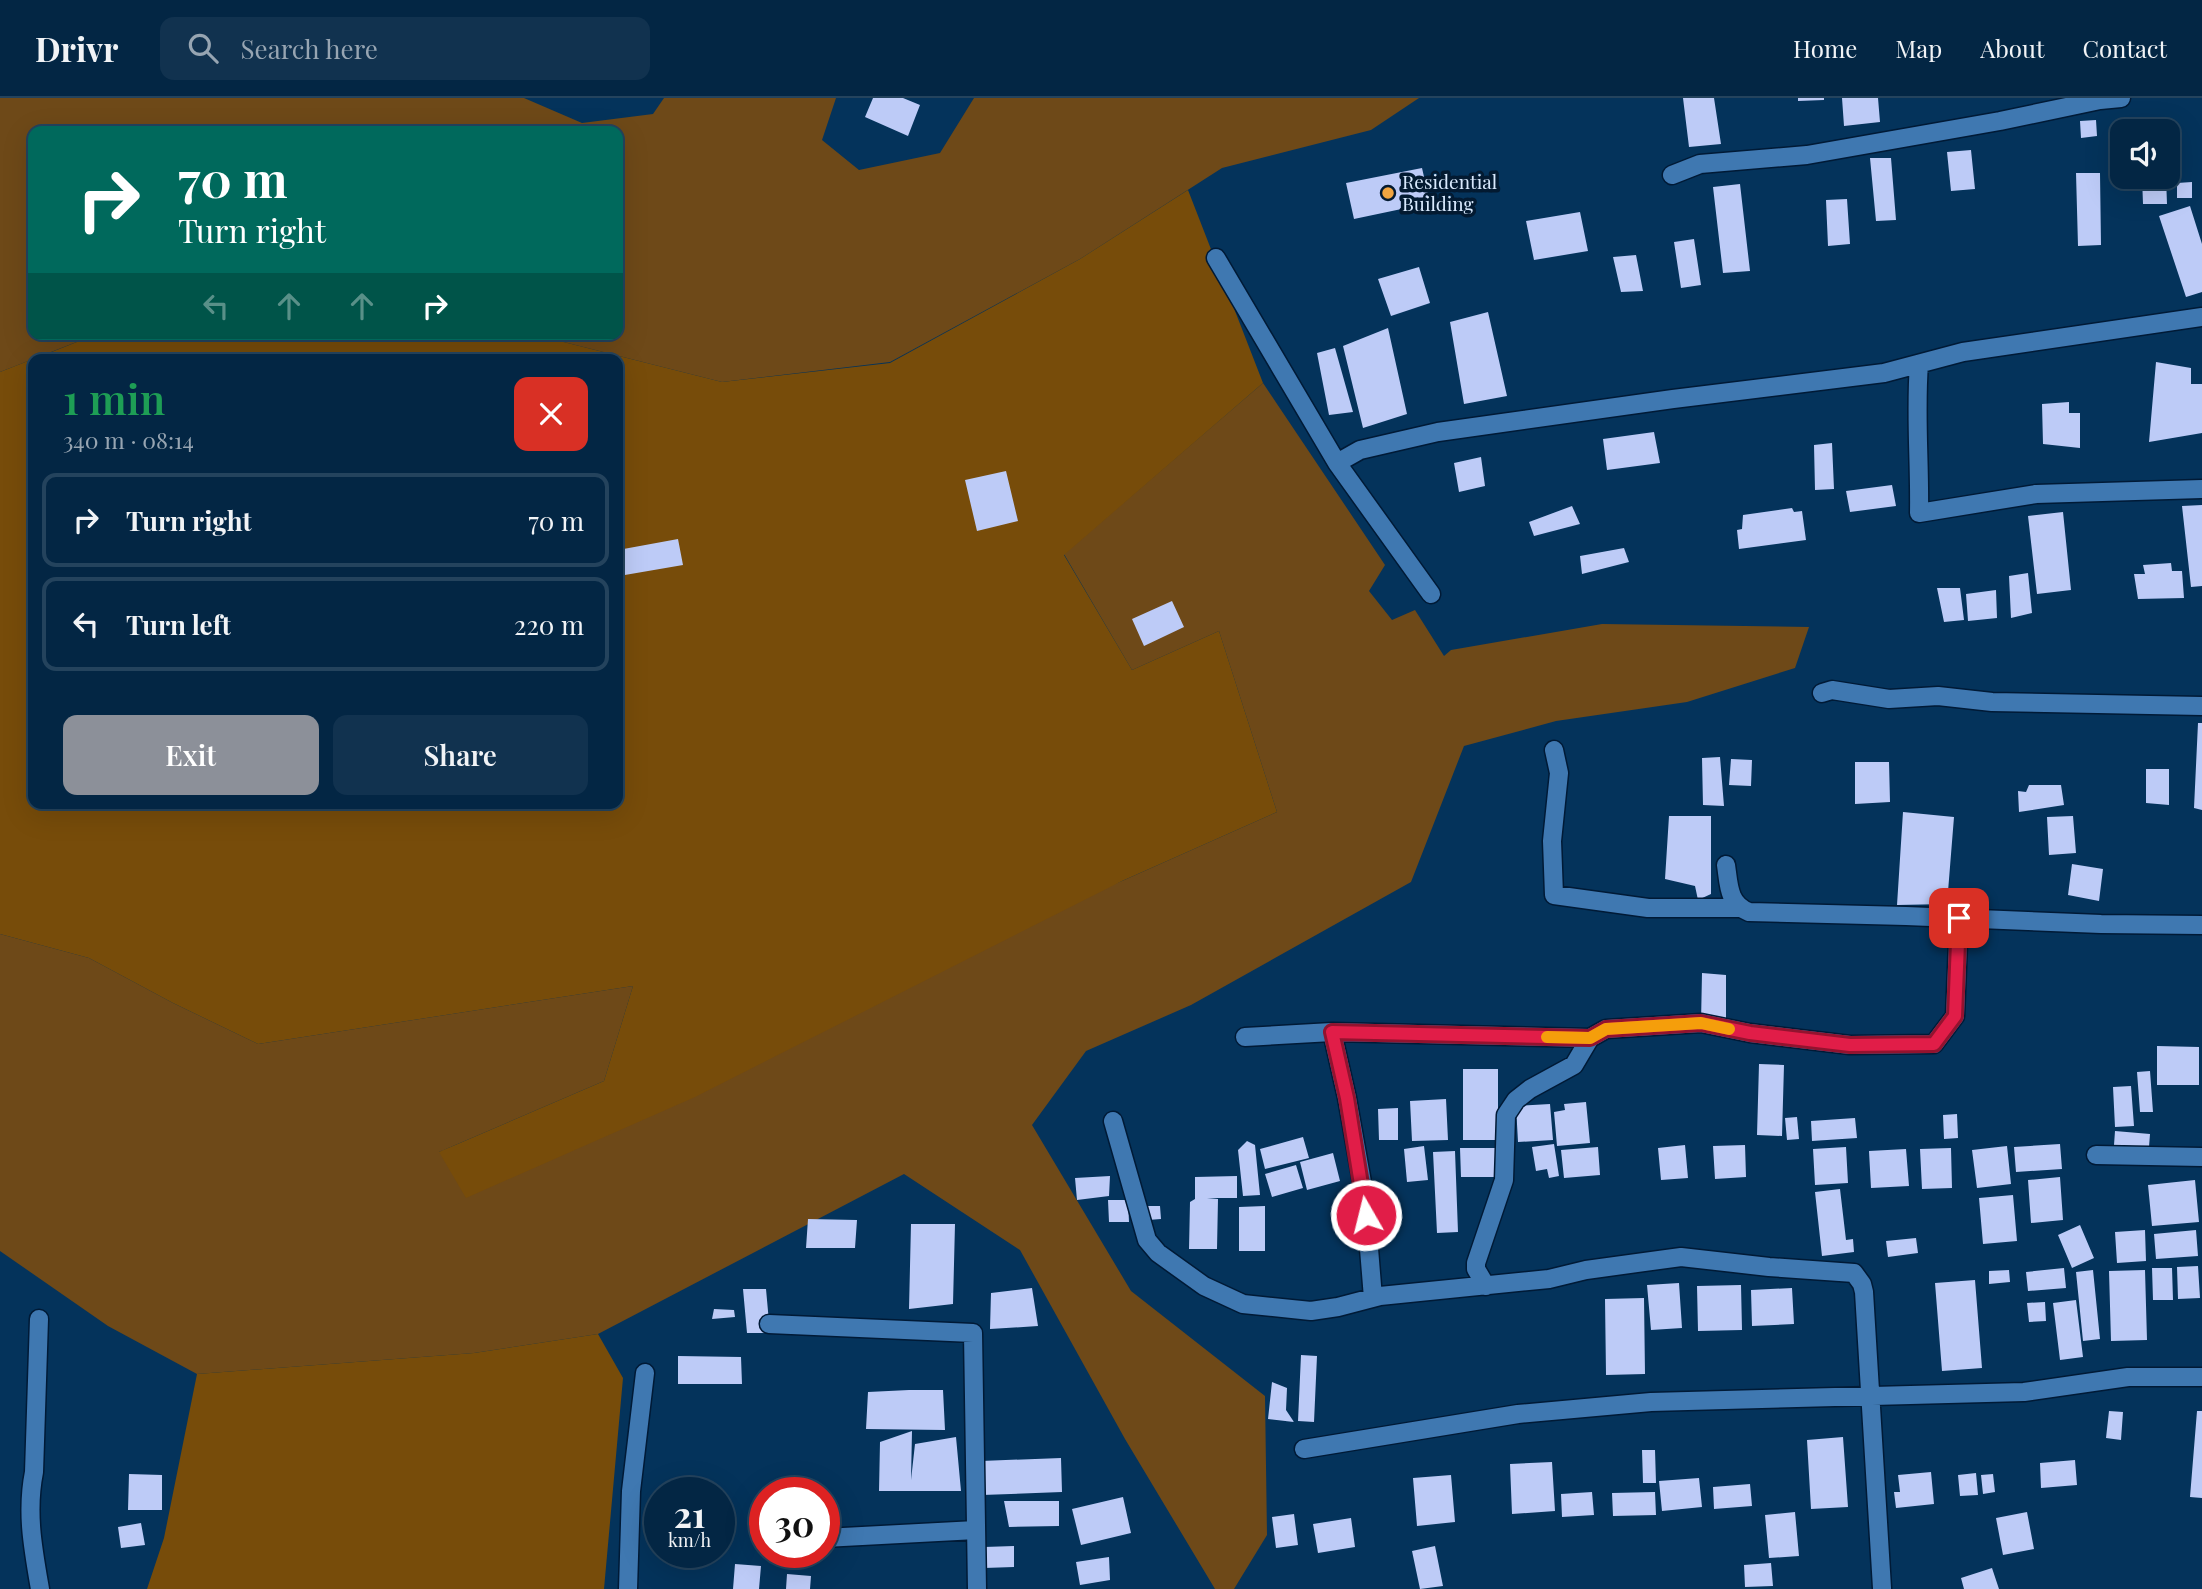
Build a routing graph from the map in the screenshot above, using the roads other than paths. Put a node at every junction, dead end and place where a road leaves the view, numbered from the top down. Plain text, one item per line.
1 (2121, 98) edge
2 (1672, 175) dead end
3 (1216, 258) dead end
4 (2202, 317) edge
5 (1919, 364) junction
6 (1337, 463) junction
7 (2202, 489) edge
8 (1431, 594) dead end
9 (1822, 693) dead end
10 (2202, 706) edge
11 (1554, 750) dead end
12 (1726, 865) dead end
13 (1738, 908) junction
14 (1959, 918) junction
15 (2202, 925) edge
16 (1332, 1032) junction
17 (1245, 1037) dead end
18 (1590, 1038) junction
19 (1113, 1121) dead end
20 (2096, 1155) dead end
21 (2202, 1157) edge
22 (1486, 1286) junction
23 (1373, 1298) junction
24 (39, 1320) dead end
25 (769, 1324) dead end
26 (645, 1373) dead end
27 (2202, 1377) edge
28 (1869, 1394) junction
29 (1304, 1449) dead end
30 (976, 1530) junction
31 (840, 1537) edge
32 (1882, 1588) edge
33 (40, 1589) edge
34 (628, 1589) edge
35 (976, 1589) edge

1 - 2 street
3 - 6 street
4 - 5 street
5 - 6 street
5 - 7 street
6 - 8 street
9 - 10 street
11 - 13 street
12 - 13 street
13 - 14 street
14 - 15 street
14 - 18 street
16 - 17 street
16 - 18 street
16 - 23 street
18 - 22 street
19 - 23 street
20 - 21 street
22 - 23 street
22 - 28 street
24 - 33 street
25 - 30 street
26 - 34 street
27 - 28 street
28 - 29 street
28 - 32 street
30 - 31 street
30 - 35 street

